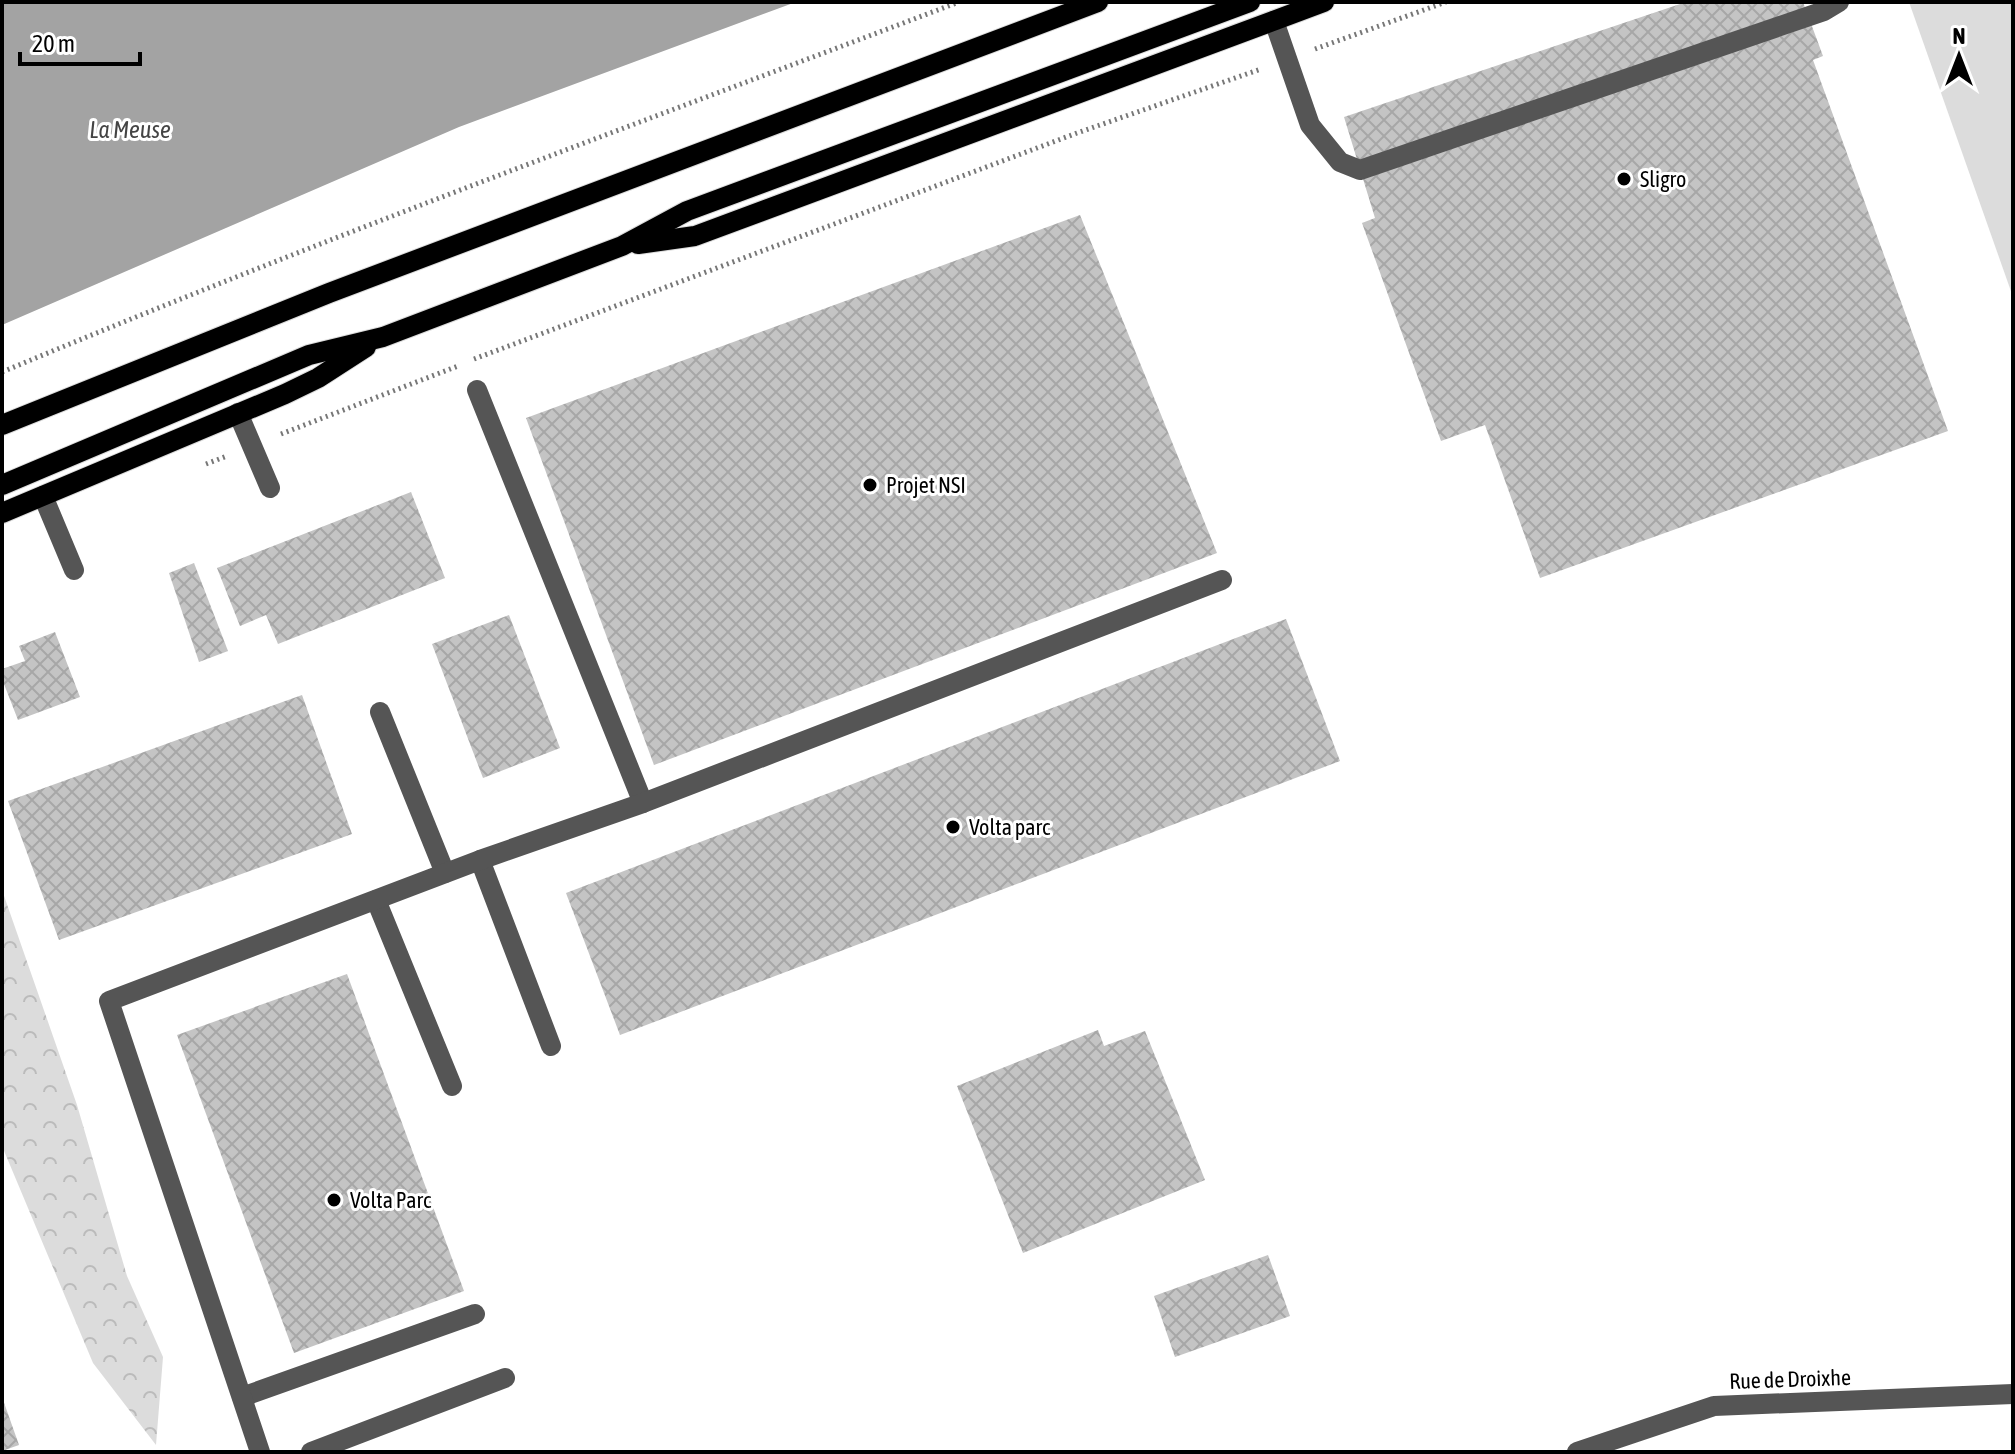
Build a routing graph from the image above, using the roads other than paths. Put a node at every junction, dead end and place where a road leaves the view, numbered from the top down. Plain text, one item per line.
1 (1098, 2) edge
2 (1250, 2) edge
3 (1324, 2) edge
4 (1839, 2) edge
5 (1274, 21) junction
6 (622, 246) junction
7 (383, 337) junction
8 (477, 390) dead end
9 (238, 413) junction
10 (2, 425) edge
11 (2, 485) edge
12 (270, 488) dead end
13 (43, 496) junction
14 (2, 513) edge
15 (74, 570) dead end
16 (1222, 580) dead end
17 (380, 712) dead end
18 (643, 803) junction
19 (480, 860) junction
20 (445, 873) junction
21 (376, 900) junction
22 (551, 1046) dead end
23 (452, 1086) dead end
24 (475, 1314) dead end
25 (505, 1378) dead end
26 (2013, 1394) edge
27 (242, 1397) junction
28 (260, 1452) edge
29 (311, 1452) edge
30 (1577, 1452) edge

1 - 10 main road
2 - 6 main road
3 - 5 main road
4 - 5 street
5 - 6 main road
6 - 7 main road
7 - 9 main road
7 - 11 main road
8 - 18 street
9 - 12 street
9 - 13 main road
13 - 14 main road
13 - 15 street
16 - 18 street
17 - 20 street
18 - 19 street
19 - 20 street
19 - 22 street
20 - 21 street
21 - 23 street
21 - 27 street
24 - 27 street
25 - 29 street
26 - 30 street, Rue de Droixhe
27 - 28 street

